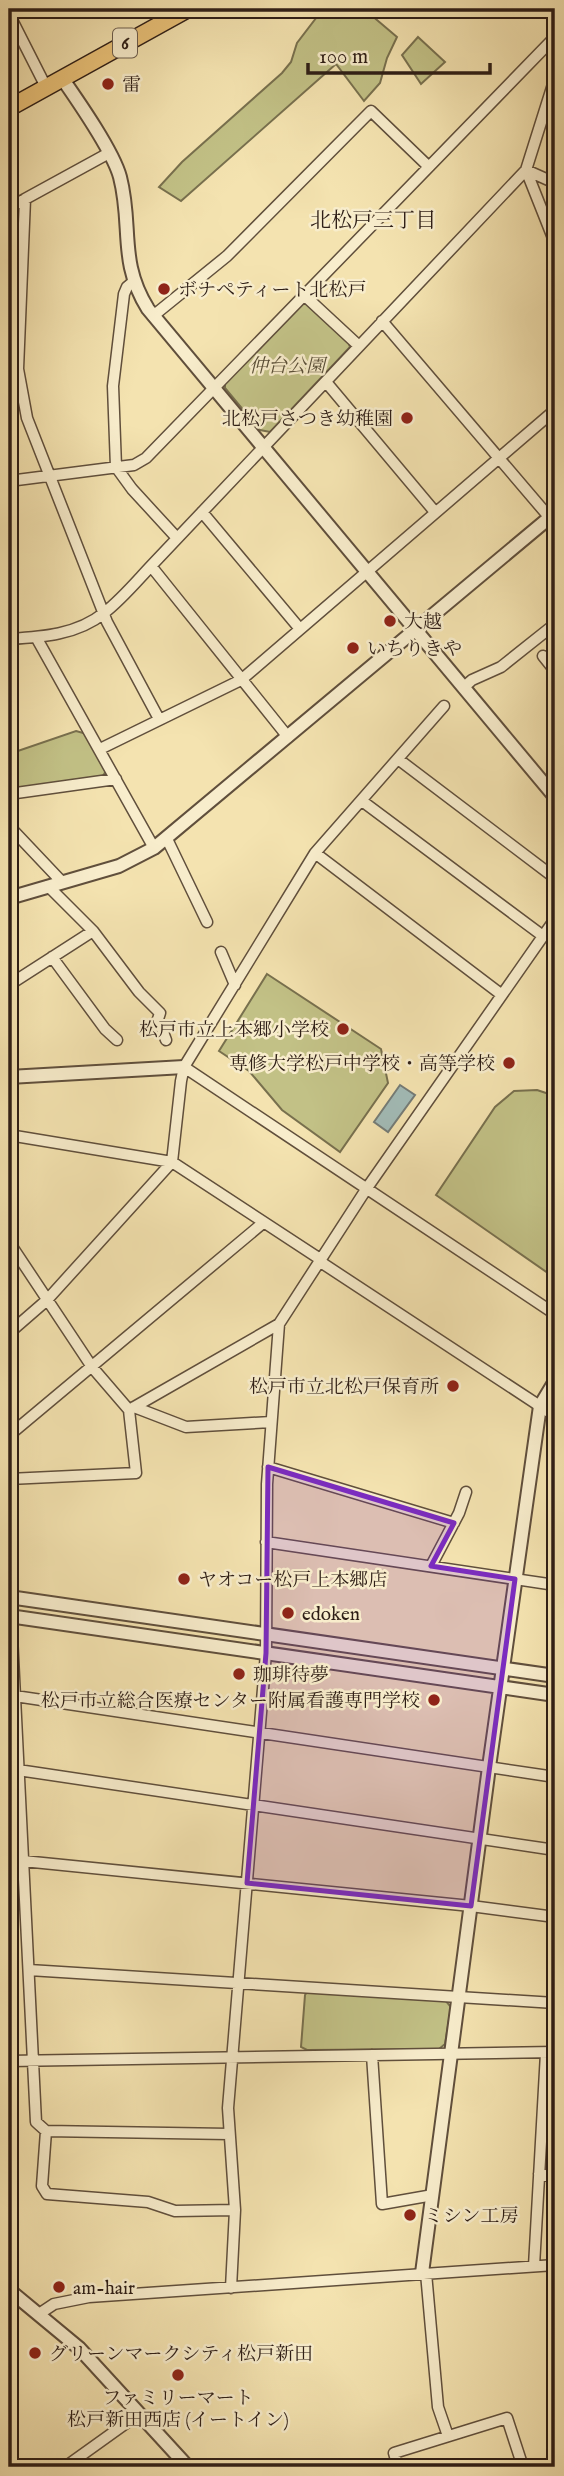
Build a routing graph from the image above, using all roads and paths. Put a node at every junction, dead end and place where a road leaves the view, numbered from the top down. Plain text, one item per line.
1 (188, 9) edge
2 (9, 14) edge
3 (555, 37) edge
4 (62, 78) junction
5 (555, 78) edge
6 (46, 87) junction
7 (9, 108) edge
8 (109, 153) junction
9 (428, 166) junction
10 (526, 170) junction
11 (555, 183) edge
12 (25, 199) junction
13 (9, 208) edge
14 (555, 243) edge
15 (133, 282) junction
16 (304, 295) junction
17 (153, 316) junction
18 (382, 321) junction
19 (359, 346) junction
20 (326, 382) junction
21 (214, 388) junction
22 (555, 410) edge
23 (263, 447) junction
24 (500, 457) junction
25 (116, 467) junction
26 (49, 476) junction
27 (9, 481) edge
28 (202, 512) junction
29 (435, 512) junction
30 (553, 516) edge
31 (177, 538) junction
32 (151, 566) junction
33 (367, 571) junction
34 (106, 612) junction
35 (555, 624) edge
36 (416, 628) junction
37 (300, 629) junction
38 (36, 637) junction
39 (9, 639) edge
40 (543, 656) dead end
41 (555, 671) edge
42 (240, 680) junction
43 (464, 687) junction
44 (444, 706) dead end
45 (159, 719) junction
46 (288, 737) junction
47 (100, 749) junction
48 (398, 759) junction
49 (116, 779) junction
50 (9, 794) edge
51 (555, 797) edge
52 (362, 801) junction
53 (9, 826) edge
54 (167, 839) junction
55 (154, 848) junction
56 (315, 853) junction
57 (555, 878) edge
58 (62, 882) junction
59 (48, 886) junction
60 (9, 898) edge
61 (555, 919) edge
62 (207, 922) dead end
63 (93, 932) junction
64 (543, 936) junction
65 (220, 952) dead end
66 (52, 957) junction
67 (9, 985) edge
68 (235, 985) junction
69 (502, 995) junction
70 (117, 1040) dead end
71 (166, 1040) dead end
72 (184, 1067) junction
73 (9, 1077) edge
74 (9, 1135) edge
75 (172, 1162) junction
76 (367, 1188) junction
77 (263, 1223) junction
78 (9, 1242) edge
79 (320, 1260) junction
80 (47, 1300) junction
81 (555, 1314) edge
82 (279, 1324) junction
83 (9, 1333) edge
84 (92, 1367) junction
85 (555, 1381) edge
86 (540, 1406) junction
87 (132, 1408) junction
88 (555, 1416) edge
89 (271, 1422) junction
90 (9, 1433) edge
91 (268, 1466) junction
92 (9, 1479) edge
93 (466, 1492) dead end
94 (454, 1523) junction
95 (267, 1542) junction
96 (432, 1566) junction
97 (516, 1579) junction
98 (555, 1585) edge
99 (10, 1598) edge
100 (10, 1616) edge
101 (267, 1634) junction
102 (266, 1653) junction
103 (503, 1668) junction
104 (555, 1676) edge
105 (501, 1686) junction
106 (555, 1695) edge
107 (15, 1696) junction
108 (259, 1732) junction
109 (489, 1767) junction
110 (18, 1770) junction
111 (555, 1777) edge
112 (254, 1805) junction
113 (481, 1839) junction
114 (555, 1850) edge
115 (9, 1861) edge
116 (23, 1861) junction
117 (247, 1883) junction
118 (471, 1906) junction
119 (555, 1917) edge
120 (29, 1970) junction
121 (239, 1984) junction
122 (459, 1997) junction
123 (555, 2003) edge
124 (551, 2053) edge
125 (451, 2054) junction
126 (233, 2056) junction
127 (372, 2056) junction
128 (33, 2060) junction
129 (9, 2061) edge
130 (46, 2131) junction
131 (229, 2134) junction
132 (539, 2174) junction
133 (555, 2177) edge
134 (433, 2195) junction
135 (234, 2210) junction
136 (555, 2265) edge
137 (534, 2266) junction
138 (424, 2273) junction
139 (231, 2288) junction
140 (9, 2290) edge
141 (39, 2314) junction
142 (139, 2414) junction
143 (448, 2436) junction
144 (9, 2460) edge
145 (18, 2467) edge
146 (65, 2467) edge
147 (188, 2467) edge
148 (398, 2467) edge
149 (523, 2467) edge

1 - 4 highway, 6
2 - 6 street
3 - 9 street
4 - 6 highway, 6
4 - 8 street
5 - 10 street
6 - 7 highway, 6
8 - 12 street
8 - 15 street
9 - 16 street
9 - 17 street
10 - 11 street
10 - 14 street
10 - 18 street
12 - 13 street
12 - 26 street
15 - 17 street
15 - 25 street
16 - 19 street
16 - 21 street
17 - 21 street
18 - 19 street
18 - 24 street
19 - 20 street
20 - 23 street
20 - 29 street
21 - 23 street
21 - 25 street
22 - 24 street
23 - 28 street
23 - 33 street
24 - 29 street
24 - 30 street
25 - 26 street
25 - 31 street
26 - 27 street
26 - 34 street
28 - 31 street
28 - 37 street
29 - 33 street
30 - 36 street
31 - 32 street
32 - 34 street
32 - 42 street
33 - 36 street
33 - 37 street
34 - 38 street
34 - 45 street
35 - 43 street
36 - 43 street
36 - 46 street
37 - 42 street
38 - 39 street
38 - 47 street
40 - 41 street
42 - 45 street
42 - 46 street
43 - 51 street
44 - 48 street
45 - 47 street
46 - 54 street
47 - 49 street
48 - 52 street
48 - 57 street
49 - 50 street
49 - 55 street
52 - 56 street
52 - 64 street
53 - 58 street
54 - 55 street
54 - 62 street
55 - 58 street
56 - 68 street
56 - 69 street
58 - 59 street
59 - 60 street
59 - 63 street
61 - 64 street
63 - 66 street
63 - 71 street
64 - 69 street
65 - 68 street
66 - 67 street
66 - 70 street
68 - 72 street
69 - 76 street
72 - 73 street
72 - 75 street
72 - 76 street
74 - 75 street
75 - 77 street
75 - 80 street
76 - 79 street
76 - 81 street
77 - 79 street
77 - 84 street
78 - 80 street
79 - 82 street
79 - 86 street
80 - 83 street
80 - 84 street
82 - 87 street
82 - 89 street
84 - 87 street
84 - 90 street
85 - 86 street
86 - 88 street
86 - 97 street
87 - 89 street
87 - 92 street
89 - 91 street
91 - 94 street
91 - 95 street
93 - 94 street
94 - 96 street
95 - 96 street
95 - 101 street
96 - 97 street
97 - 98 street
97 - 103 street
99 - 100 street
99 - 101 street
100 - 102 street
100 - 107 street
101 - 102 street
101 - 103 street
102 - 105 street
102 - 108 street
103 - 104 street
103 - 105 street
105 - 106 street
105 - 109 street
107 - 108 street
107 - 110 street
108 - 109 street
108 - 112 street
109 - 111 street
109 - 113 street
110 - 112 street
110 - 116 street
112 - 113 street
112 - 117 street
113 - 114 street
113 - 118 street
115 - 116 street
116 - 117 street
116 - 120 street
117 - 118 street
117 - 121 street
118 - 119 street
118 - 122 street
120 - 121 street
120 - 128 street
121 - 122 street
121 - 126 street
122 - 123 street
122 - 125 street
124 - 125 street
124 - 132 street
125 - 127 street
125 - 134 street
126 - 127 street
126 - 128 street
126 - 131 street
127 - 134 street
128 - 129 street
128 - 130 street
130 - 131 street
130 - 135 street
131 - 135 street
132 - 133 street
132 - 137 street
134 - 138 street
135 - 139 street
136 - 137 street
137 - 138 street
138 - 139 street
138 - 143 street
139 - 141 street
140 - 141 street
141 - 142 street
142 - 146 street
142 - 147 street
143 - 148 street
143 - 149 street
144 - 145 street

